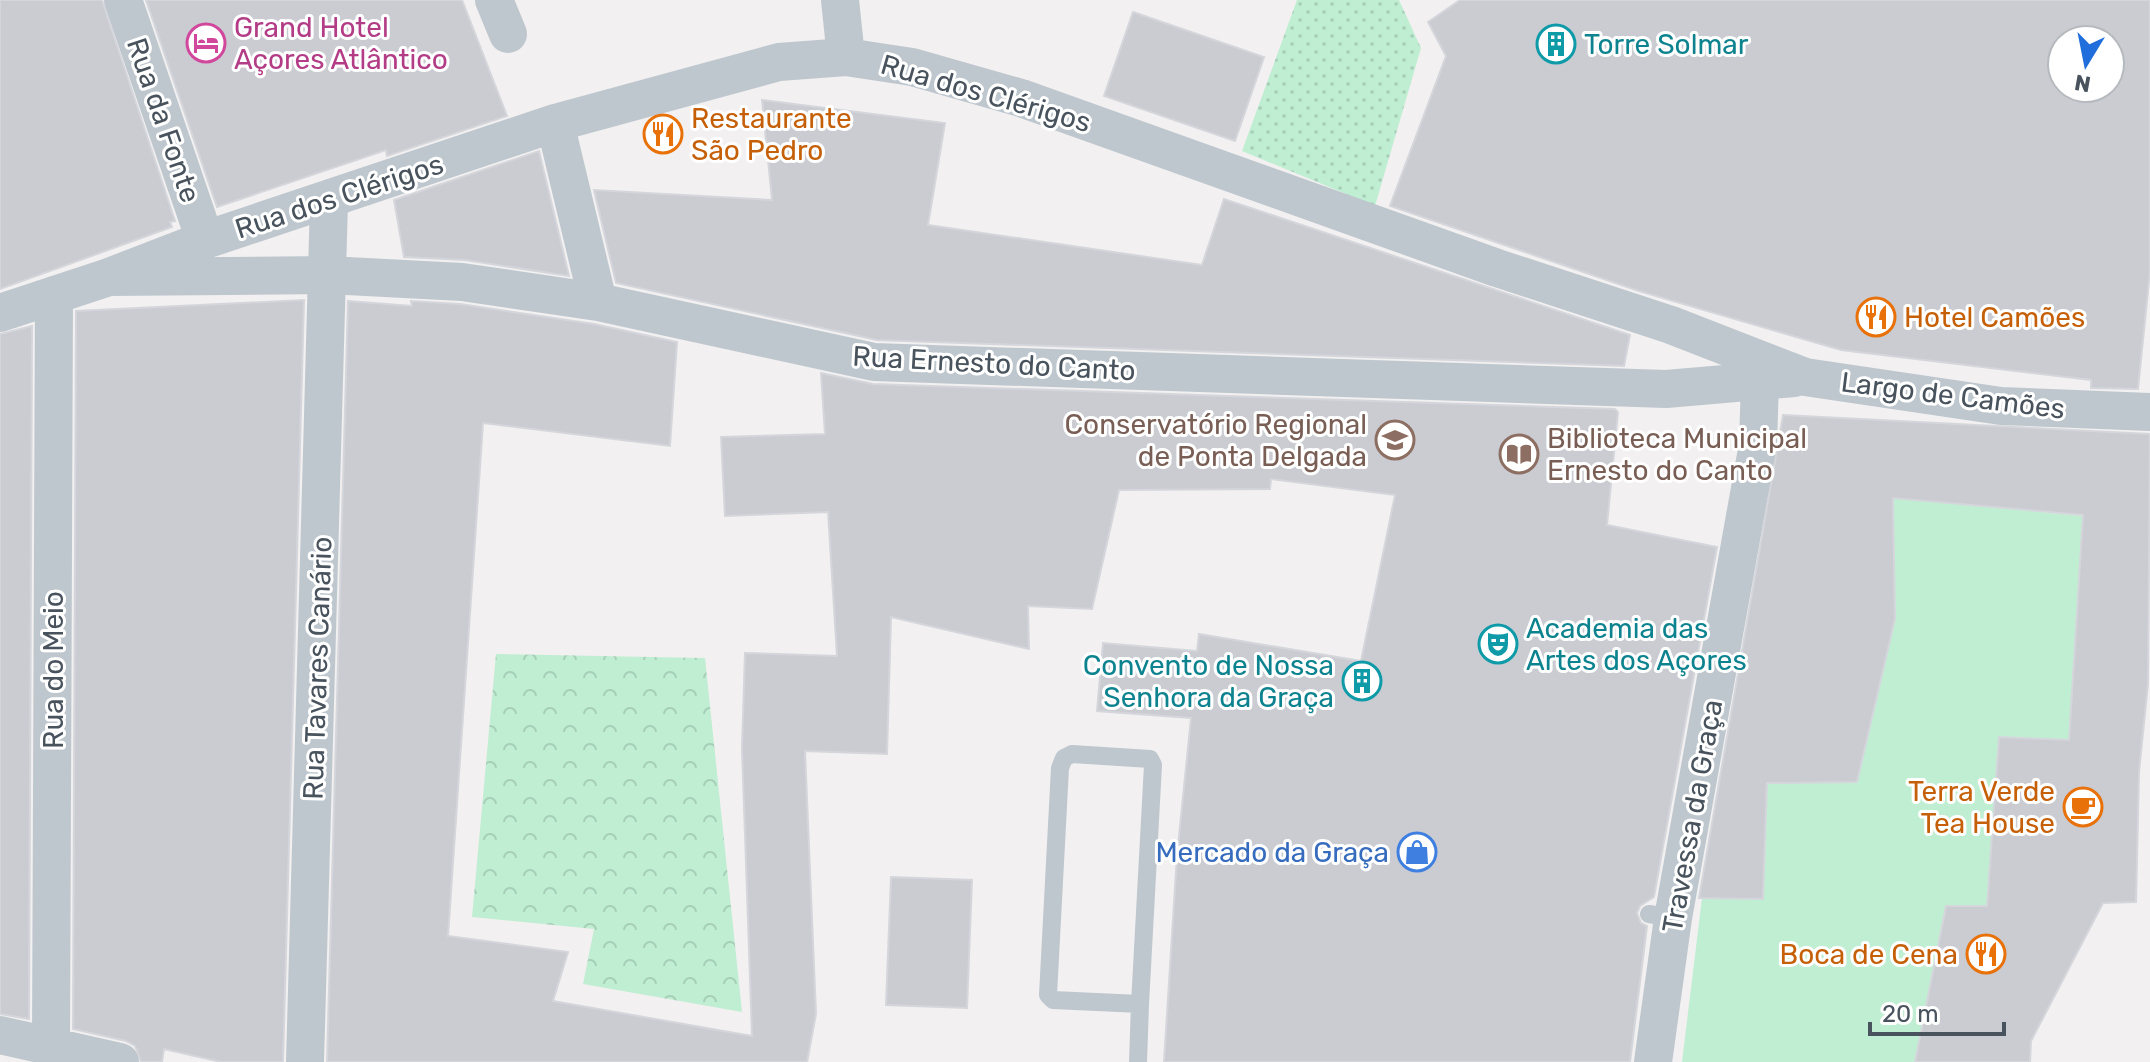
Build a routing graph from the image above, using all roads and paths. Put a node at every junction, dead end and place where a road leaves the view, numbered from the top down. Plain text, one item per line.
1 (123, 0) edge
2 (840, 0) edge
3 (846, 57) junction
4 (555, 123) junction
5 (329, 201) junction
6 (205, 240) junction
7 (328, 275) junction
8 (109, 277) junction
9 (54, 295) junction
10 (598, 302) junction
11 (0, 313) edge
12 (1671, 325) junction
13 (1805, 377) junction
14 (1760, 380) junction
15 (1666, 389) junction
16 (2150, 412) edge
17 (1140, 1004) junction
18 (0, 1035) edge
19 (51, 1044) junction
20 (120, 1062) edge
21 (305, 1062) edge
22 (1138, 1062) edge
23 (1653, 1062) edge

1 - 6 street, Rua da Fonte
2 - 3 street
3 - 4 street, Rua dos Clérigos
3 - 12 street, Rua dos Clérigos
4 - 5 street, Rua dos Clérigos
4 - 10 street
5 - 6 street, Rua dos Clérigos
5 - 7 street, Rua Tavares Canário
6 - 8 street, Rua dos Clérigos
7 - 8 street, Rua Ernesto do Canto
7 - 10 street, Rua Ernesto do Canto
7 - 21 street, Rua Tavares Canário
8 - 9 street
9 - 11 street
9 - 19 street, Rua do Meio
10 - 15 street, Rua Ernesto do Canto
12 - 13 street, Largo de Camões
12 - 15 street
13 - 14 street, Largo de Camões
13 - 16 street, Largo de Camões
14 - 15 street, Largo de Camões
14 - 23 street, Travessa da Graça
17 - 17 lane
17 - 22 lane
18 - 19 street
19 - 20 street

